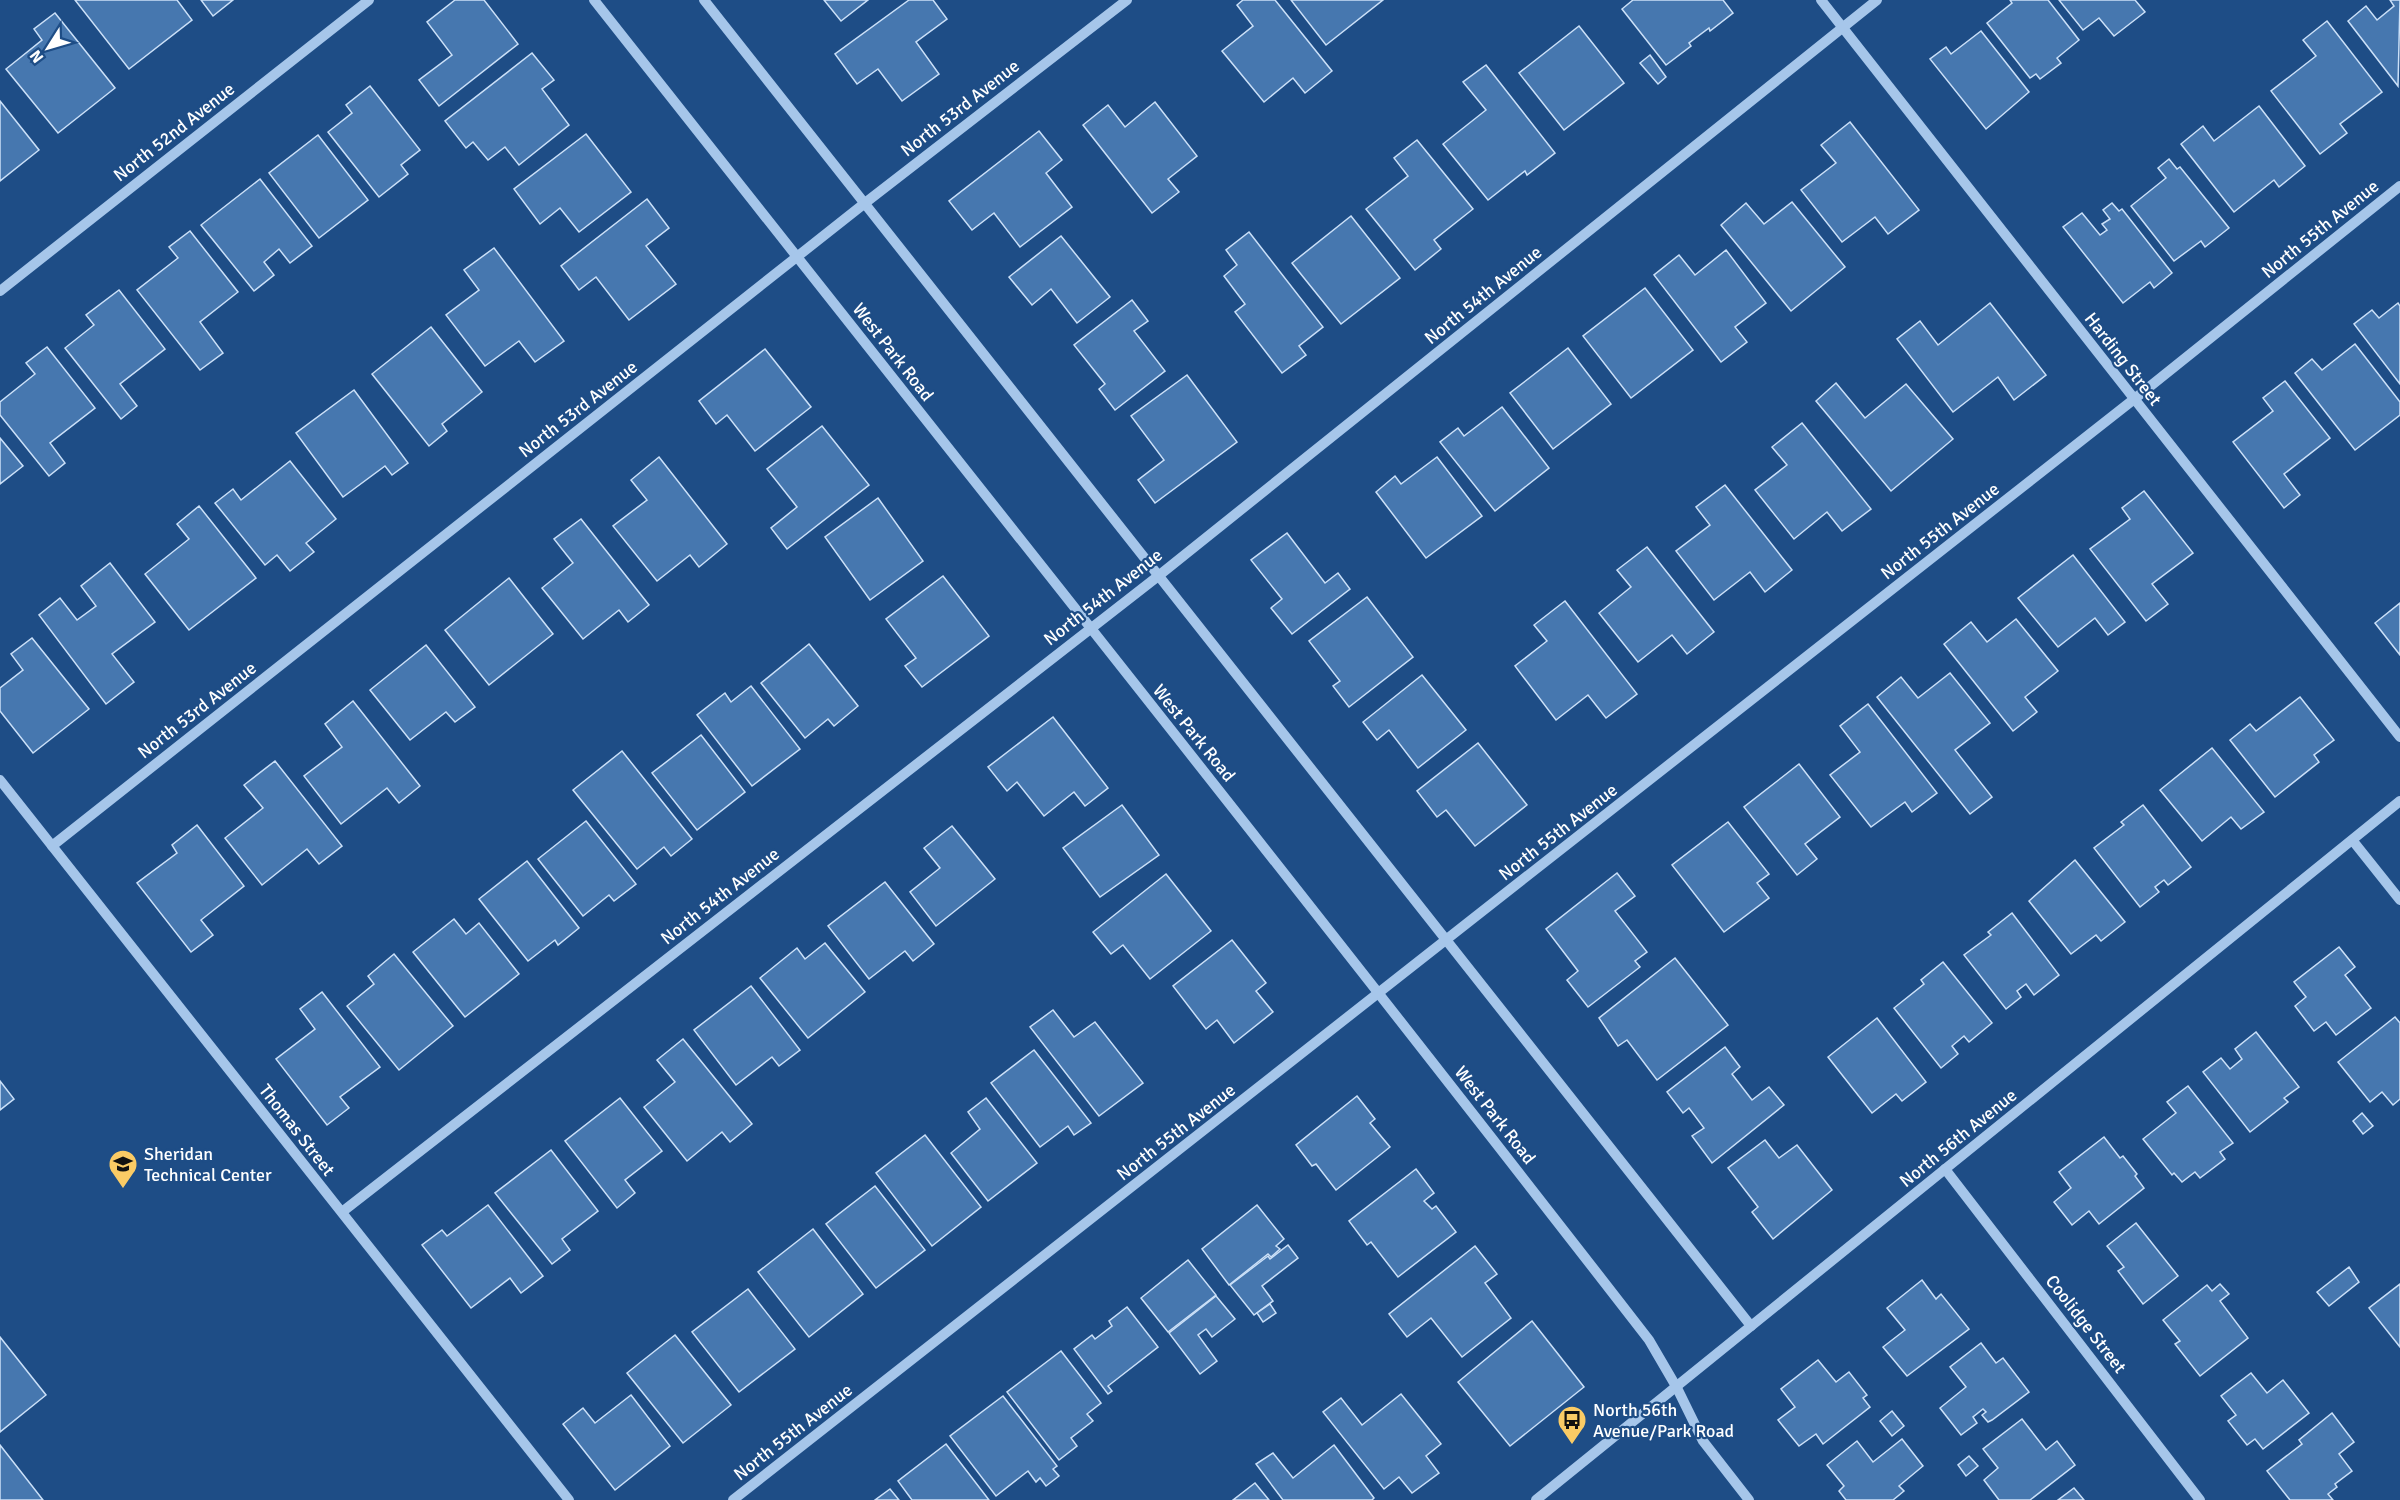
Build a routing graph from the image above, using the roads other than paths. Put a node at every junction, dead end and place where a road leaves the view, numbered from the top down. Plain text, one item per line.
1 (369, 0) edge
2 (594, 0) edge
3 (704, 0) edge
4 (1127, 0) edge
5 (1821, 0) edge
6 (1877, 0) edge
7 (1843, 27) junction
8 (2400, 186) edge
9 (865, 203) junction
10 (797, 257) junction
11 (0, 291) edge
12 (2133, 400) junction
13 (1157, 577) junction
14 (1089, 629) junction
15 (2400, 737) edge
16 (0, 780) edge
17 (2400, 801) edge
18 (2353, 841) junction
19 (52, 846) junction
20 (2400, 900) edge
21 (1445, 941) junction
22 (1379, 992) junction
23 (1945, 1169) junction
24 (342, 1212) junction
25 (1751, 1326) junction
26 (1677, 1388) junction
27 (568, 1500) edge
28 (733, 1500) edge
29 (1536, 1500) edge
30 (1749, 1500) edge
31 (2200, 1500) edge

1 - 11 street, North 52nd Avenue
2 - 10 street, West Park Road
3 - 9 street
4 - 9 street, North 53rd Avenue
5 - 7 street, Harding Street
6 - 7 street, North 54th Avenue
7 - 12 street, Harding Street
7 - 13 street, North 54th Avenue
8 - 12 street, North 55th Avenue
9 - 10 street, North 53rd Avenue
9 - 13 street
10 - 14 street, West Park Road
10 - 19 street, North 53rd Avenue
12 - 15 street, Harding Street
12 - 21 street, North 55th Avenue
13 - 14 street, North 54th Avenue
13 - 21 street
14 - 22 street, West Park Road
14 - 24 street, North 54th Avenue
16 - 19 street, Thomas Street
17 - 18 street, North 56th Avenue
18 - 20 street
18 - 23 street, North 56th Avenue
19 - 24 street, Thomas Street
21 - 22 street, North 55th Avenue
21 - 25 street
22 - 26 street, West Park Road
22 - 28 street, North 55th Avenue
23 - 25 street, North 56th Avenue
23 - 31 street, Coolidge Street
24 - 27 street, Thomas Street
25 - 26 street, North 56th Avenue
26 - 29 street, North 56th Avenue
26 - 30 street, West Park Road

